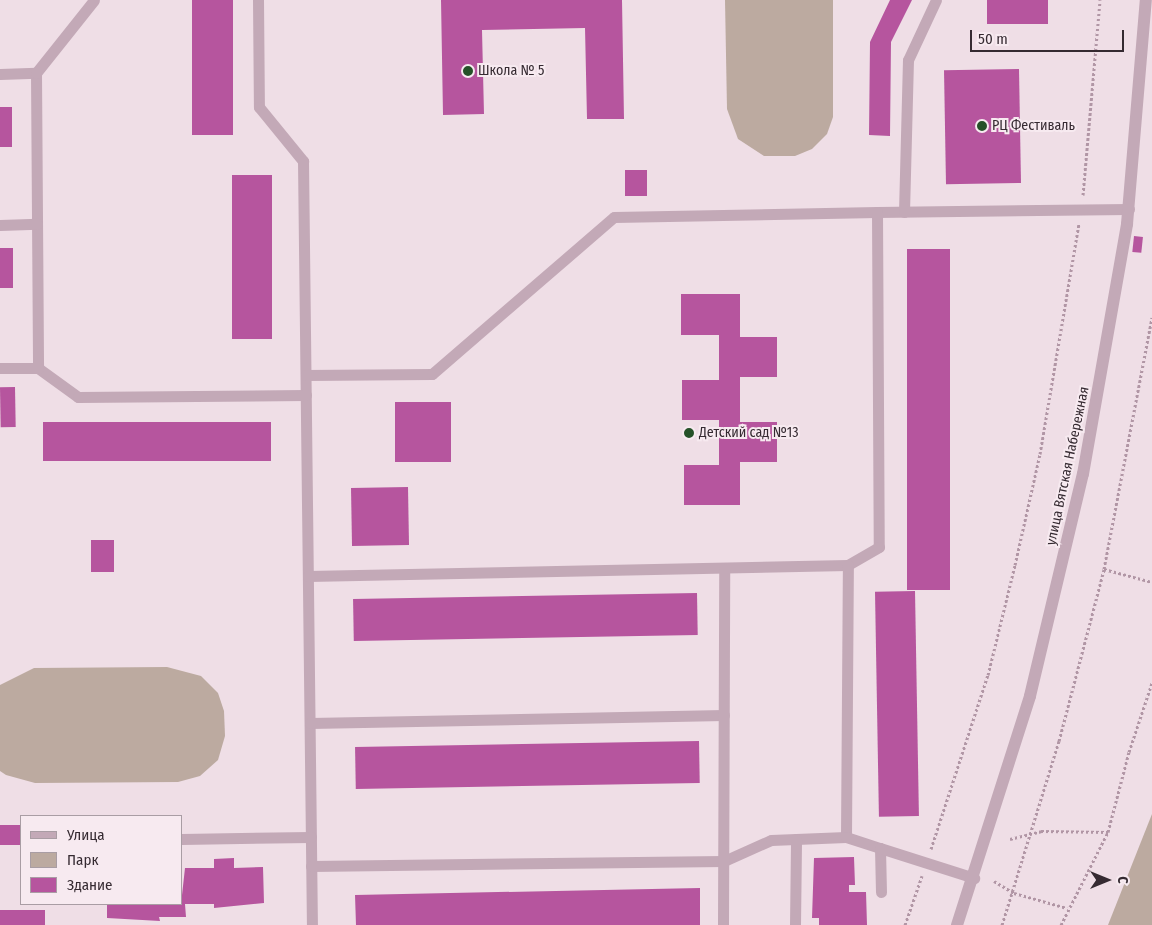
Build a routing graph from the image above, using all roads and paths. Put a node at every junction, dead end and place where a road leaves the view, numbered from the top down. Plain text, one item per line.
1 (94, 0) edge
2 (258, 0) edge
3 (936, 0) edge
4 (1100, 0) edge
5 (1146, 0) edge
6 (36, 73) junction
7 (0, 74) edge
8 (1128, 209) junction
9 (1081, 211) junction
10 (877, 212) junction
11 (904, 212) junction
12 (37, 224) junction
13 (0, 225) edge
14 (1152, 318) edge
15 (0, 368) edge
16 (38, 368) junction
17 (306, 375) junction
18 (306, 395) junction
19 (848, 565) junction
20 (724, 569) junction
21 (1104, 569) junction
22 (308, 576) junction
23 (1152, 582) edge
24 (1152, 683) edge
25 (724, 715) junction
26 (310, 723) junction
27 (1108, 832) junction
28 (1031, 834) junction
29 (311, 837) junction
30 (846, 837) junction
31 (182, 839) edge
32 (796, 839) junction
33 (1010, 839) dead end
34 (880, 848) junction
35 (724, 861) junction
36 (927, 862) junction
37 (311, 866) junction
38 (974, 878) junction
39 (994, 881) dead end
40 (881, 892) dead end
41 (1014, 893) junction
42 (1067, 908) junction
43 (312, 925) edge
44 (723, 925) edge
45 (795, 925) edge
46 (905, 925) edge
47 (957, 925) edge
48 (1002, 925) edge
49 (1061, 925) edge

1 - 6 lane
2 - 17 lane
3 - 11 lane
4 - 9 path
5 - 8 street, улица Вятская Набережная
6 - 7 lane
6 - 12 lane
8 - 9 lane
8 - 38 street, улица Вятская Набережная
9 - 11 lane
9 - 36 path
10 - 11 lane
10 - 17 lane
10 - 19 lane
12 - 13 lane
12 - 16 lane
14 - 21 path
15 - 16 lane
16 - 18 lane
17 - 18 lane
18 - 22 lane
19 - 20 lane
19 - 30 lane
20 - 22 lane
20 - 25 lane
21 - 23 path
21 - 28 path
22 - 26 lane
24 - 27 path
25 - 26 lane
25 - 35 lane
26 - 29 lane
27 - 28 path
27 - 42 path
28 - 33 path
28 - 41 path
29 - 31 lane
29 - 37 lane
30 - 32 lane
30 - 34 lane
32 - 35 lane
32 - 45 lane
34 - 36 lane
34 - 40 lane
35 - 37 lane
35 - 44 lane
36 - 38 lane
36 - 46 path
37 - 43 lane
38 - 47 street, улица Вятская Набережная
39 - 41 path
41 - 42 path
41 - 48 path
42 - 49 path

